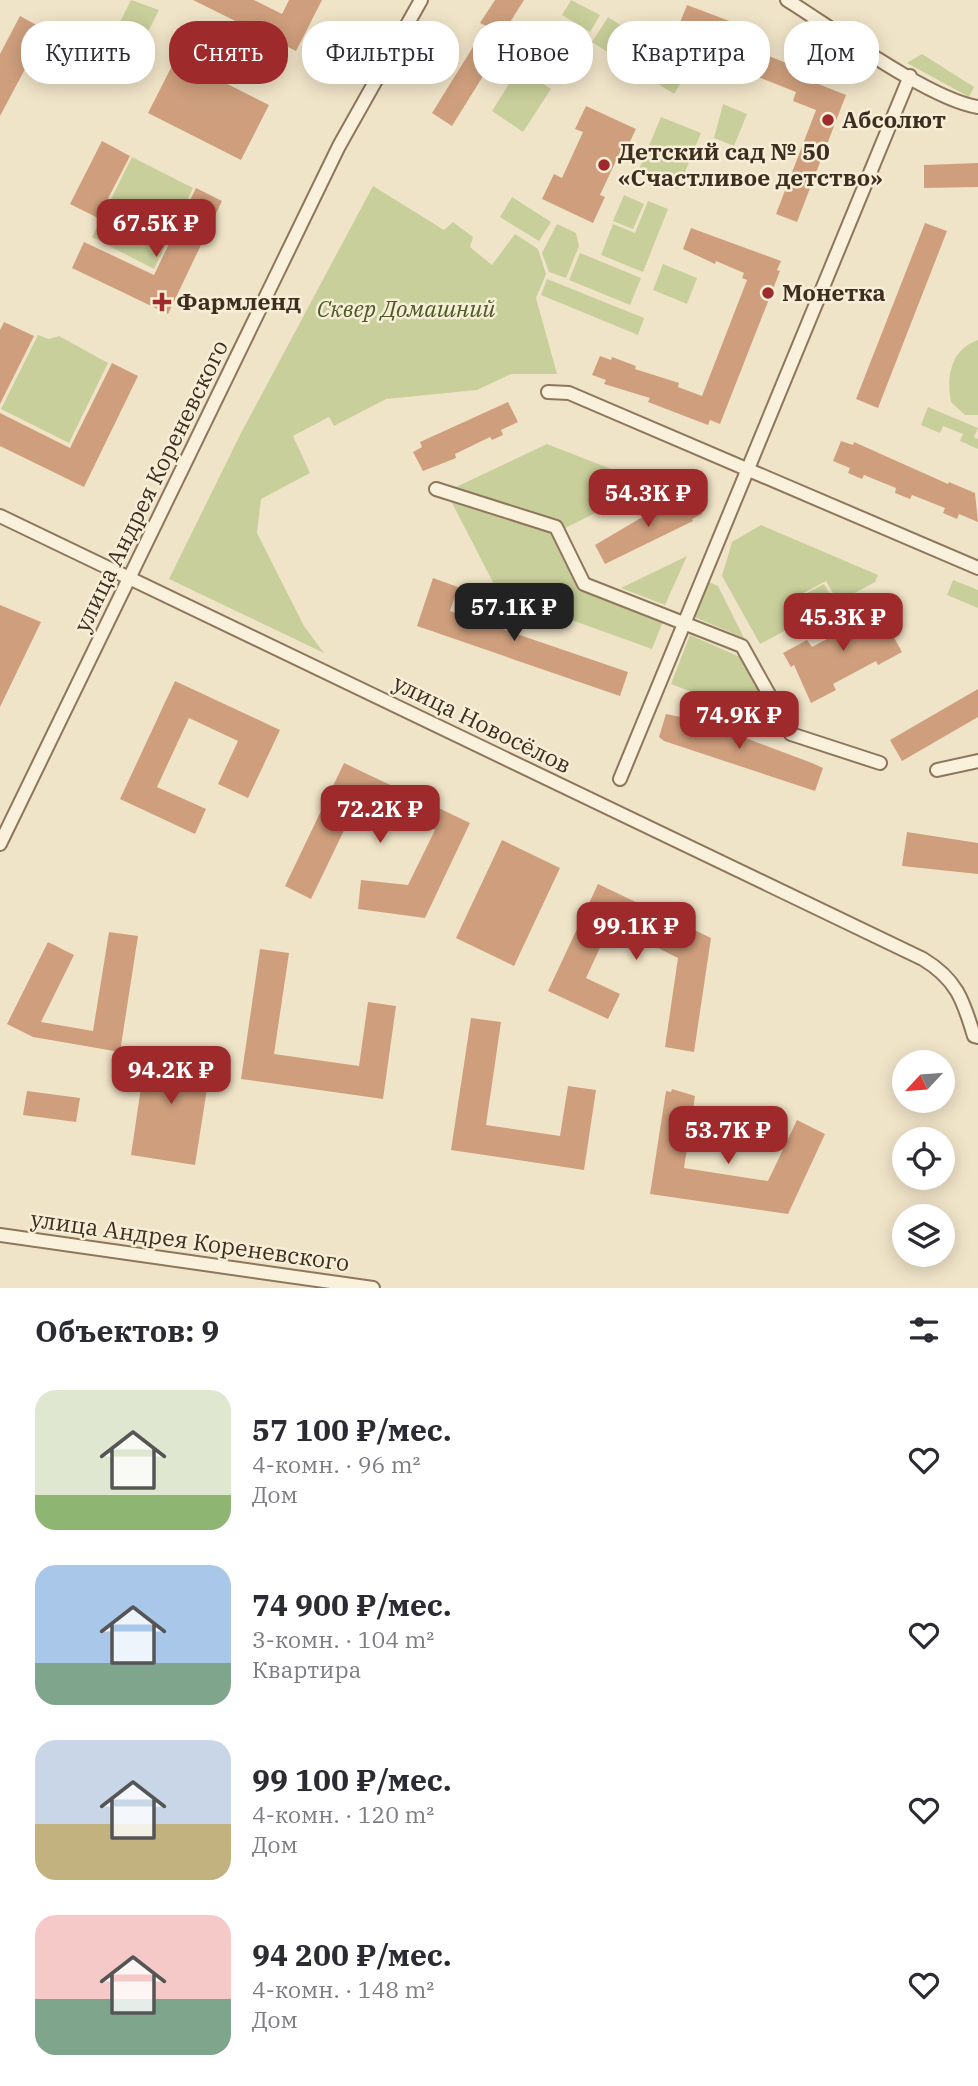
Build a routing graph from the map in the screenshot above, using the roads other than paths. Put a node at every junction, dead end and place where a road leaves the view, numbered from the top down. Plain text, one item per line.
1 (421, 0) edge
2 (787, 0) edge
3 (910, 76) junction
4 (978, 107) edge
5 (548, 392) dead end
6 (748, 470) junction
7 (436, 489) dead end
8 (0, 516) edge
9 (978, 568) edge
10 (130, 577) junction
11 (685, 622) junction
12 (978, 761) edge
13 (880, 762) dead end
14 (937, 770) dead end
15 (620, 779) dead end
16 (0, 844) edge
17 (978, 1037) edge
18 (0, 1235) edge
19 (373, 1288) edge

1 - 10 street, улица Андрея Кореневского
2 - 3 street
3 - 4 street
3 - 6 street
5 - 6 street
6 - 9 street
6 - 11 street
7 - 11 street
8 - 10 street, улица Новосёлов
10 - 16 street, улица Андрея Кореневского
10 - 17 street, улица Новосёлов
11 - 13 street
11 - 15 street
12 - 14 street
18 - 19 street, улица Андрея Кореневского

